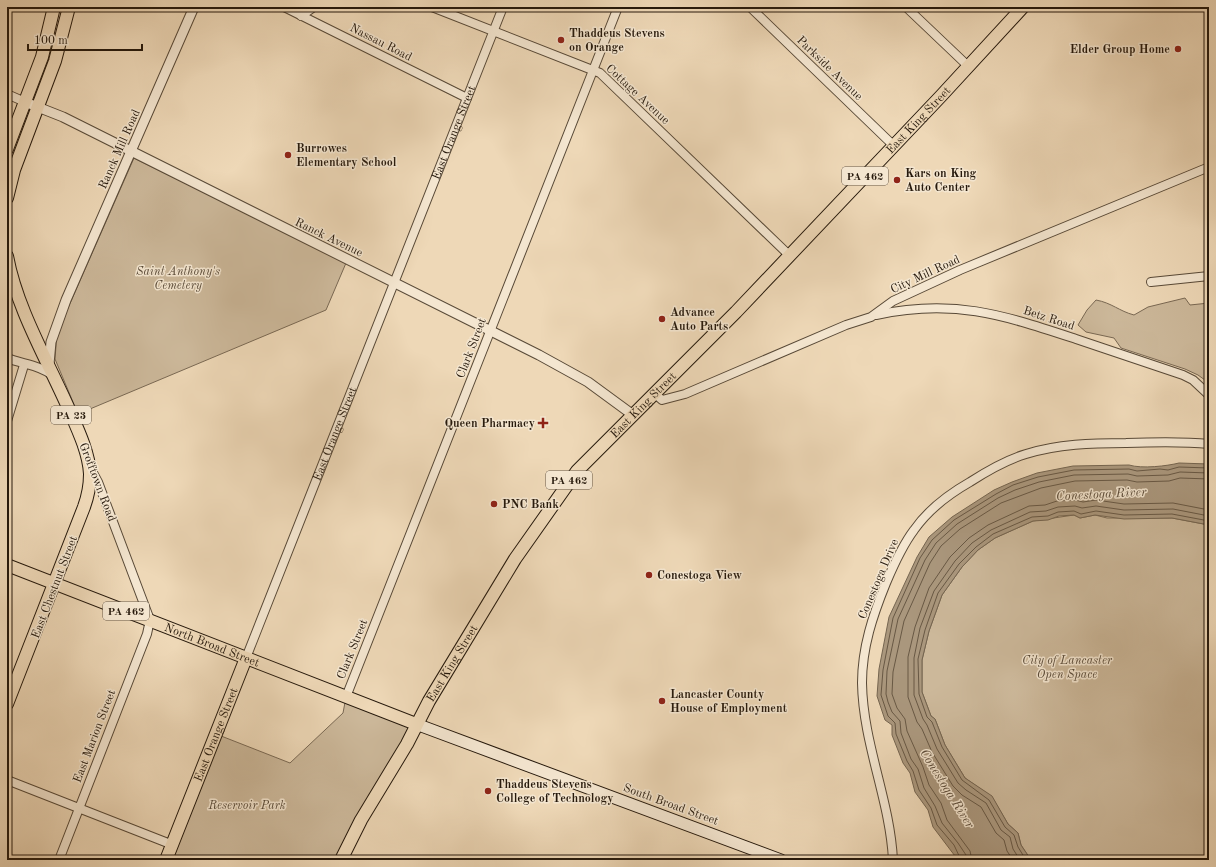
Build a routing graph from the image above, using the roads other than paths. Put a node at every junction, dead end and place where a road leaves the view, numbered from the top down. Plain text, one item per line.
1 (54, 7) edge
2 (69, 7) edge
3 (194, 7) edge
4 (284, 7) edge
5 (314, 7) edge
6 (432, 7) edge
7 (503, 7) edge
8 (618, 7) edge
9 (750, 7) edge
10 (906, 7) edge
11 (1023, 7) edge
12 (301, 16) junction
13 (493, 31) junction
14 (968, 66) junction
15 (593, 70) junction
16 (7, 94) edge
17 (467, 98) junction
18 (25, 102) junction
19 (39, 106) junction
20 (894, 146) junction
21 (7, 149) edge
22 (132, 152) junction
23 (1209, 168) edge
24 (7, 198) edge
25 (7, 256) edge
26 (790, 256) junction
27 (1209, 276) edge
28 (1151, 282) dead end
29 (394, 283) junction
30 (66, 300) junction
31 (58, 311) dead end
32 (871, 316) junction
33 (491, 331) junction
34 (7, 358) edge
35 (49, 364) junction
36 (24, 365) junction
37 (56, 378) junction
38 (654, 393) junction
39 (1209, 395) edge
40 (633, 414) junction
41 (7, 420) edge
42 (1209, 444) edge
43 (89, 466) junction
44 (7, 565) edge
45 (55, 583) junction
46 (150, 620) junction
47 (246, 658) junction
48 (346, 697) junction
49 (7, 704) edge
50 (416, 724) junction
51 (7, 780) edge
52 (79, 808) junction
53 (173, 844) junction
54 (59, 860) edge
55 (166, 860) edge
56 (341, 860) edge
57 (781, 860) edge
58 (893, 860) edge

1 - 18 main road
2 - 19 main road
3 - 22 street, Ranck Mill Road
4 - 12 street, Nassau Road
5 - 12 street
6 - 13 street, Cottage Avenue
7 - 13 street, East Orange Street
8 - 15 street, Clark Street
9 - 20 street, Parkside Avenue
10 - 14 street
11 - 14 main road, East King Street / PA 462
12 - 17 street, Nassau Road
13 - 15 street, Cottage Avenue
13 - 17 street, East Orange Street
14 - 20 main road, East King Street / PA 462
15 - 26 street, Cottage Avenue
15 - 33 street, Clark Street
16 - 18 street, Ranck Avenue
17 - 29 street, East Orange Street
18 - 19 street, Ranck Avenue
18 - 21 main road
19 - 22 street, Ranck Avenue
19 - 24 main road
20 - 26 main road, East King Street / PA 462
22 - 29 street, Ranck Avenue
22 - 30 street, Ranck Mill Road
23 - 32 street, City Mill Road
25 - 35 main road, Grofftown Road / PA 23
26 - 38 main road, East King Street / PA 462
27 - 28 street
29 - 33 street, Ranck Avenue
29 - 47 street, East Orange Street
30 - 31 street, Ranck Mill Road
30 - 35 street, Ranck Mill Road
32 - 38 street, City Mill Road
32 - 39 street, Betz Road
33 - 40 street, Ranck Avenue
33 - 48 street, Clark Street
34 - 36 street
35 - 37 main road, Grofftown Road / PA 23
36 - 37 street
36 - 41 street
37 - 43 main road, Grofftown Road / PA 23
38 - 40 main road, East King Street / PA 462
40 - 50 main road, East King Street / PA 462
42 - 58 street, Conestoga Drive
43 - 45 main road, East Chestnut Street / PA 23
43 - 46 street, Grofftown Road
44 - 45 main road, North Broad Street / PA 462
45 - 46 main road, North Broad Street / PA 462
45 - 49 main road, East Chestnut Street / PA 23
46 - 47 main road, North Broad Street / PA 462
46 - 52 street, East Marion Street
47 - 48 main road, North Broad Street / PA 462
47 - 53 main road, East Orange Street
48 - 50 main road, North Broad Street / PA 462
50 - 56 main road, East King Street / PA 462
50 - 57 main road, South Broad Street
51 - 52 street
52 - 53 street
52 - 54 street, East Marion Street
53 - 55 main road, East Orange Street

